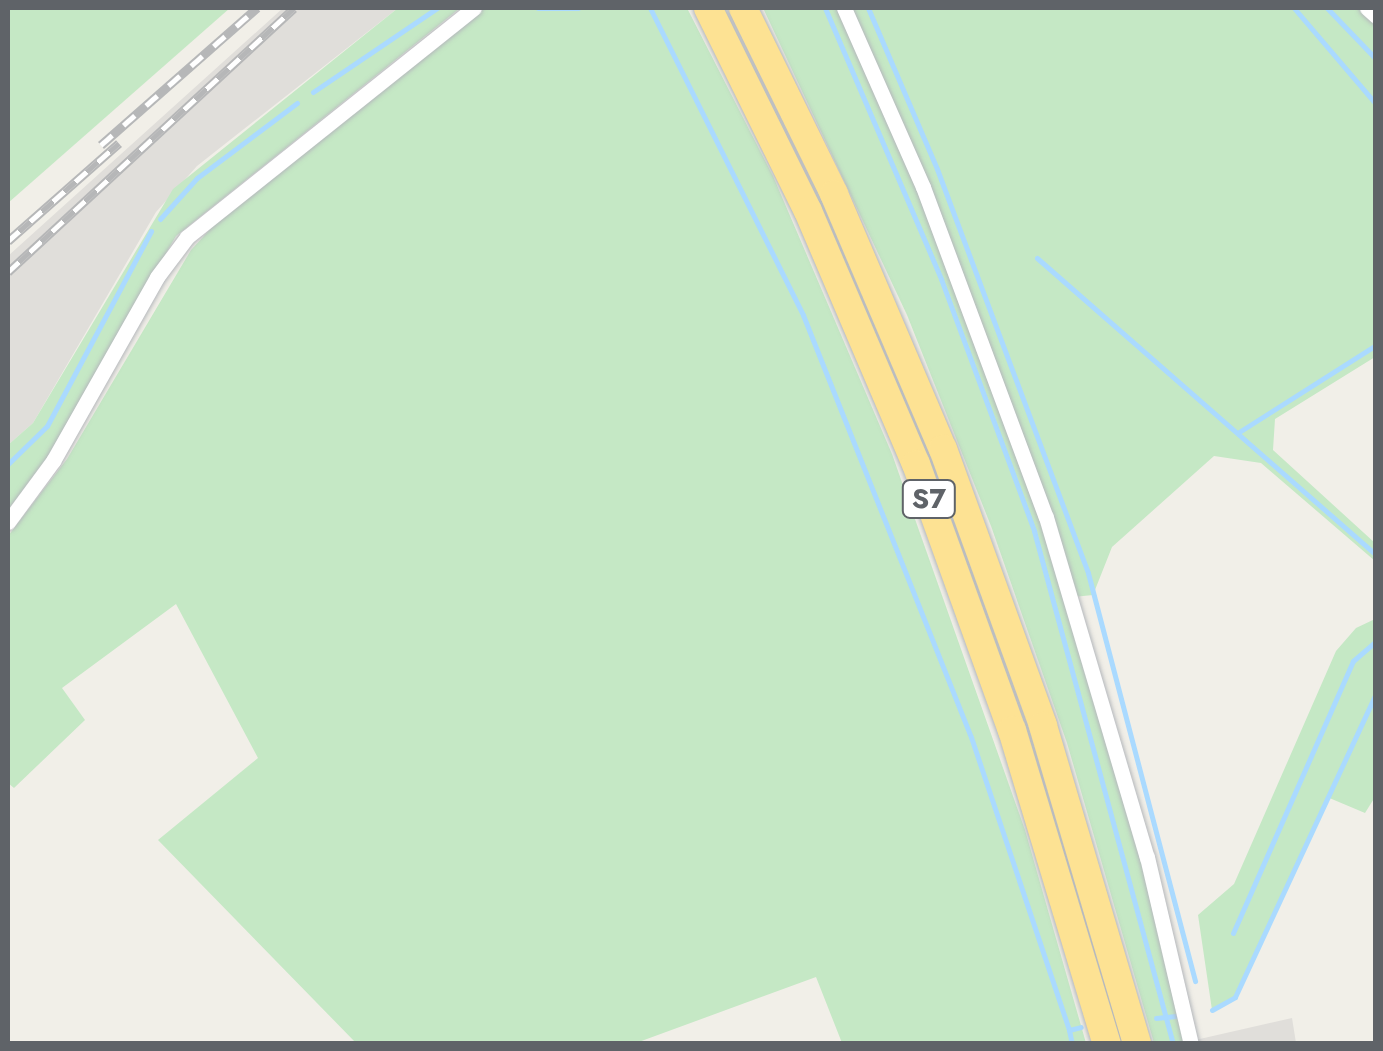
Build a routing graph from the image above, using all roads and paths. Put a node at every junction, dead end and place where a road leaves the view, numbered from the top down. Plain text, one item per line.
1 (474, 8) edge
2 (708, 8) edge
3 (743, 8) edge
4 (844, 8) edge
5 (1367, 8) edge
6 (1376, 16) edge
7 (8, 522) edge
8 (1106, 1044) edge
9 (1137, 1044) edge
10 (1191, 1044) edge

1 - 7 street
2 - 8 highway, S7
3 - 9 highway, S7
4 - 10 street
5 - 6 street

